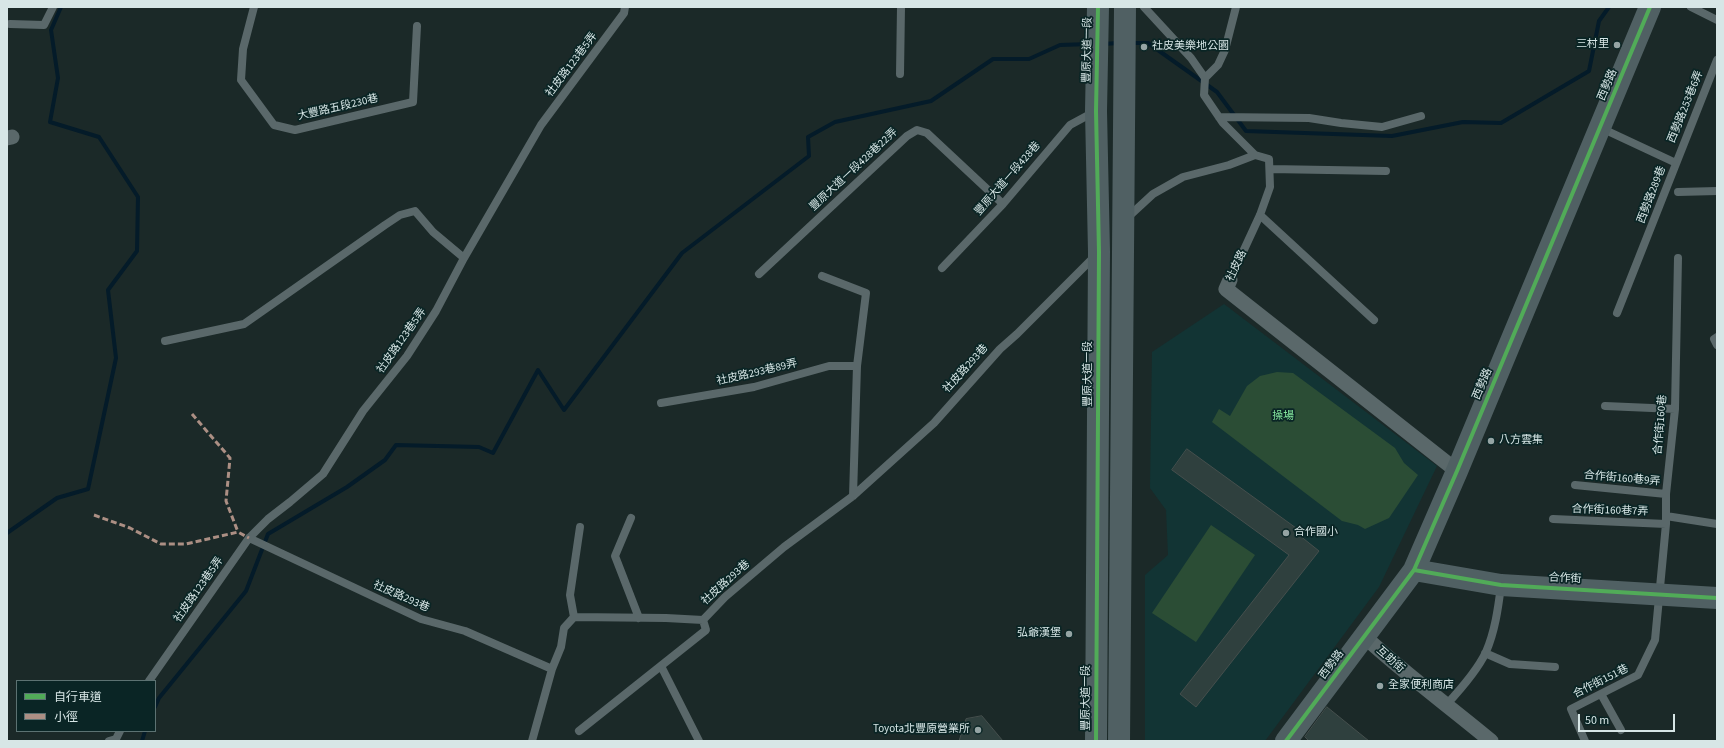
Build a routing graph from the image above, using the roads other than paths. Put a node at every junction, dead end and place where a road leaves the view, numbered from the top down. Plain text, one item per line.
1 (53, 7) edge
2 (254, 7) edge
3 (625, 7) edge
4 (900, 7) edge
5 (1098, 7) edge
6 (1125, 7) edge
7 (1144, 7) edge
8 (1236, 7) edge
9 (1650, 7) edge
10 (1691, 7) edge
11 (1717, 20) edge
12 (10, 24) dead end
13 (418, 26) dead end
14 (1717, 60) edge
15 (900, 74) dead end
16 (1205, 78) junction
17 (1096, 111) junction
18 (1421, 116) dead end
19 (1219, 117) junction
20 (1600, 128) junction
21 (1255, 155) junction
22 (1676, 163) junction
23 (1270, 169) junction
24 (1386, 171) dead end
25 (1678, 192) dead end
26 (1717, 192) edge
27 (1003, 204) junction
28 (1260, 215) junction
29 (1111, 237) junction
30 (464, 258) junction
31 (1678, 258) dead end
32 (942, 268) dead end
33 (759, 274) dead end
34 (822, 276) dead end
35 (1230, 280) joint
36 (1617, 313) dead end
37 (1374, 320) dead end
38 (1717, 337) edge
39 (165, 341) dead end
40 (1717, 346) edge
41 (857, 366) junction
42 (661, 403) dead end
43 (1605, 406) dead end
44 (1675, 409) junction
45 (1457, 471) junction
46 (1575, 485) dead end
47 (1666, 494) junction
48 (853, 496) junction
49 (631, 518) dead end
50 (1553, 519) dead end
51 (1666, 520) junction
52 (1717, 524) edge
53 (580, 527) dead end
54 (249, 538) junction
55 (1414, 570) junction
56 (1501, 585) junction
57 (1660, 593) junction
58 (1717, 598) edge
59 (574, 617) junction
60 (639, 618) junction
61 (703, 620) junction
62 (1365, 637) junction
63 (1485, 653) junction
64 (661, 666) junction
65 (1554, 667) dead end
66 (552, 669) junction
67 (150, 680) edge
68 (1601, 694) junction
69 (1447, 704) junction
70 (1621, 730) dead end
71 (579, 731) dead end
72 (532, 741) edge
73 (698, 741) edge
74 (1096, 741) edge
75 (1119, 741) edge
76 (1286, 741) edge
77 (1491, 741) edge
78 (1585, 741) edge

1 - 12 lane
2 - 13 lane, 大豐路五段230巷
3 - 30 lane, 社皮路123巷5弄
4 - 15 lane
5 - 17 street, 豐原大道一段
6 - 29 street, 豐原大道一段
7 - 16 lane
8 - 16 lane
9 - 20 street, 西勢路
10 - 11 lane
14 - 22 lane, 西勢路253巷6弄
16 - 19 lane
17 - 27 lane, 豐原大道一段428巷
17 - 29 street, 豐原大道一段
18 - 19 lane
19 - 21 lane
20 - 22 lane, 西勢路289巷
20 - 45 street, 西勢路
21 - 23 lane
21 - 29 lane, 社皮路293巷
22 - 36 lane, 西勢路289巷
23 - 24 lane
23 - 28 lane, 社皮路
25 - 26 lane
27 - 32 lane, 豐原大道一段428巷
27 - 33 lane, 豐原大道一段428巷22弄
28 - 35 lane, 社皮路
28 - 37 lane
29 - 48 lane, 社皮路293巷
29 - 74 street, 豐原大道一段
29 - 75 street, 豐原大道一段
30 - 39 lane
30 - 54 lane, 社皮路123巷5弄
31 - 44 lane, 合作街160巷
34 - 41 lane
35 - 45 street, 社皮路
38 - 40 lane
41 - 42 lane, 社皮路293巷89弄
41 - 48 lane
43 - 44 lane
44 - 47 lane, 合作街160巷
45 - 55 street, 西勢路
46 - 47 lane, 合作街160巷9弄
47 - 51 lane, 合作街160巷
48 - 61 lane, 社皮路293巷
49 - 60 lane
50 - 51 lane, 合作街160巷7弄
51 - 52 lane, 合作街160巷7弄
51 - 57 lane, 合作街160巷
53 - 59 lane
54 - 66 lane, 社皮路293巷
54 - 67 lane, 社皮路123巷5弄
55 - 56 street, 合作街
55 - 62 street, 西勢路
56 - 57 street, 合作街
56 - 63 lane
57 - 58 street, 合作街
57 - 68 lane, 合作街151巷
59 - 60 lane, 社皮路293巷
59 - 66 lane
60 - 61 lane, 社皮路293巷
61 - 64 lane, 社皮路293巷
62 - 69 street, 互助街
62 - 76 street, 西勢路
63 - 65 lane
63 - 69 lane
64 - 71 lane, 社皮路293巷
64 - 73 lane
66 - 72 lane
68 - 70 lane
68 - 78 lane, 合作街151巷
69 - 77 street, 互助街

